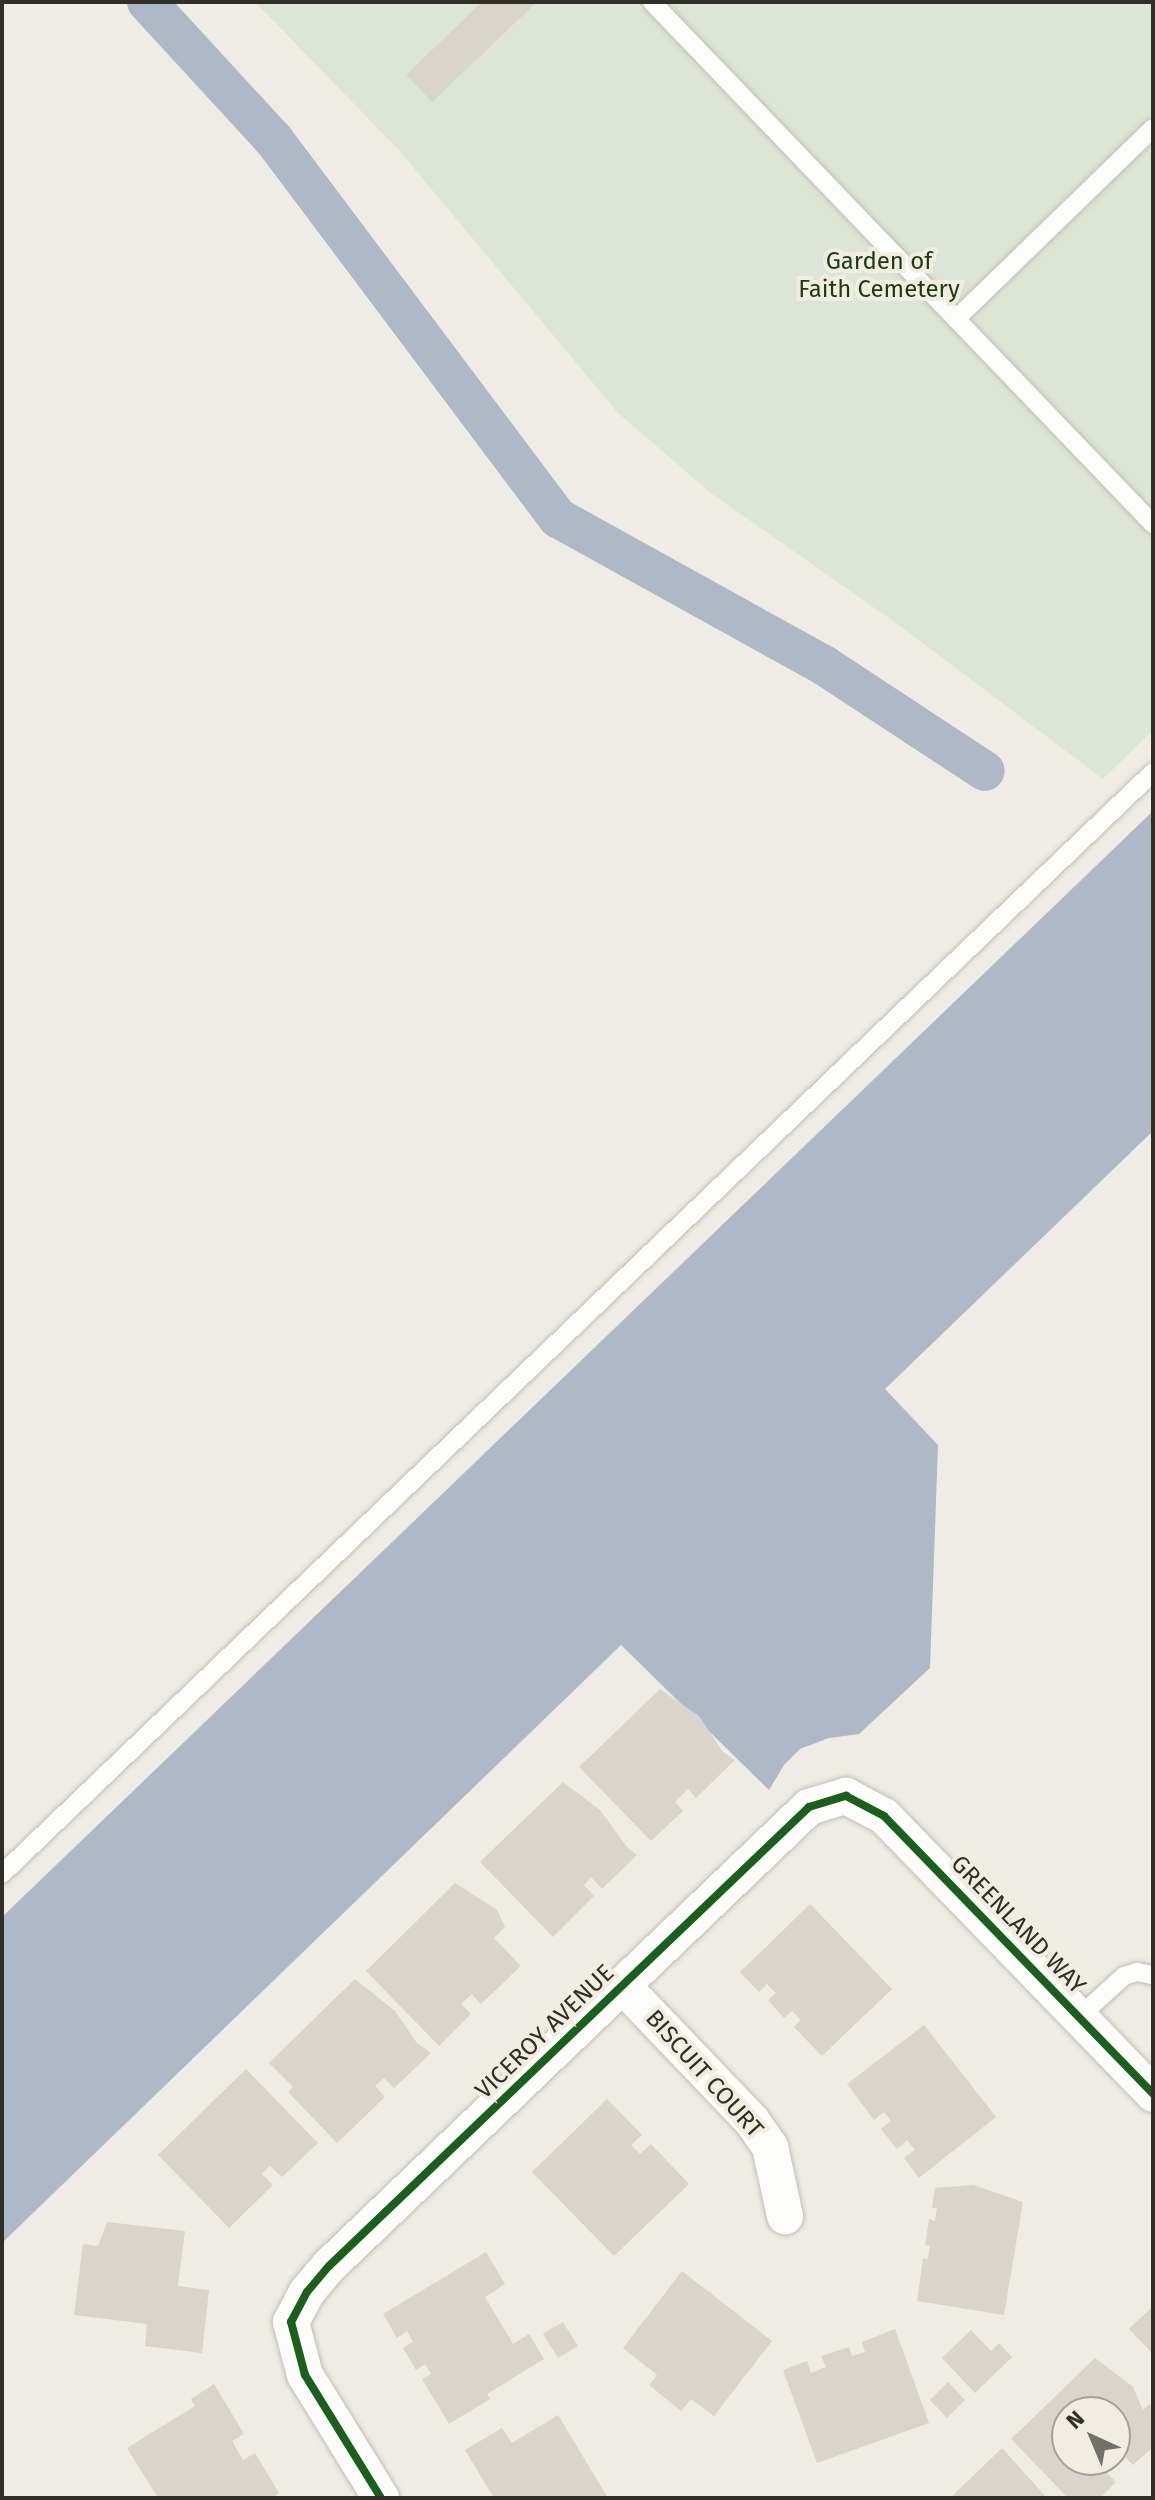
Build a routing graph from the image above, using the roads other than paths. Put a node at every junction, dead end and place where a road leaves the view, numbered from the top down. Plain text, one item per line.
1 (652, 2) edge
2 (1153, 128) edge
3 (956, 319) junction
4 (1153, 524) edge
5 (1153, 772) edge
6 (846, 1796) joint
7 (2, 1874) edge
8 (1153, 1975) edge
9 (622, 1985) junction
10 (1079, 2017) junction
11 (1153, 2094) edge
12 (785, 2216) dead end
13 (381, 2498) edge

1 - 3 lane
2 - 3 lane
3 - 4 lane
5 - 7 lane
6 - 9 street, VICEROY AVENUE
6 - 10 street, GREENLAND WAY
8 - 10 lane
9 - 12 street, BISCUIT COURT
9 - 13 street, VICEROY AVENUE
10 - 11 street, GREENLAND WAY

